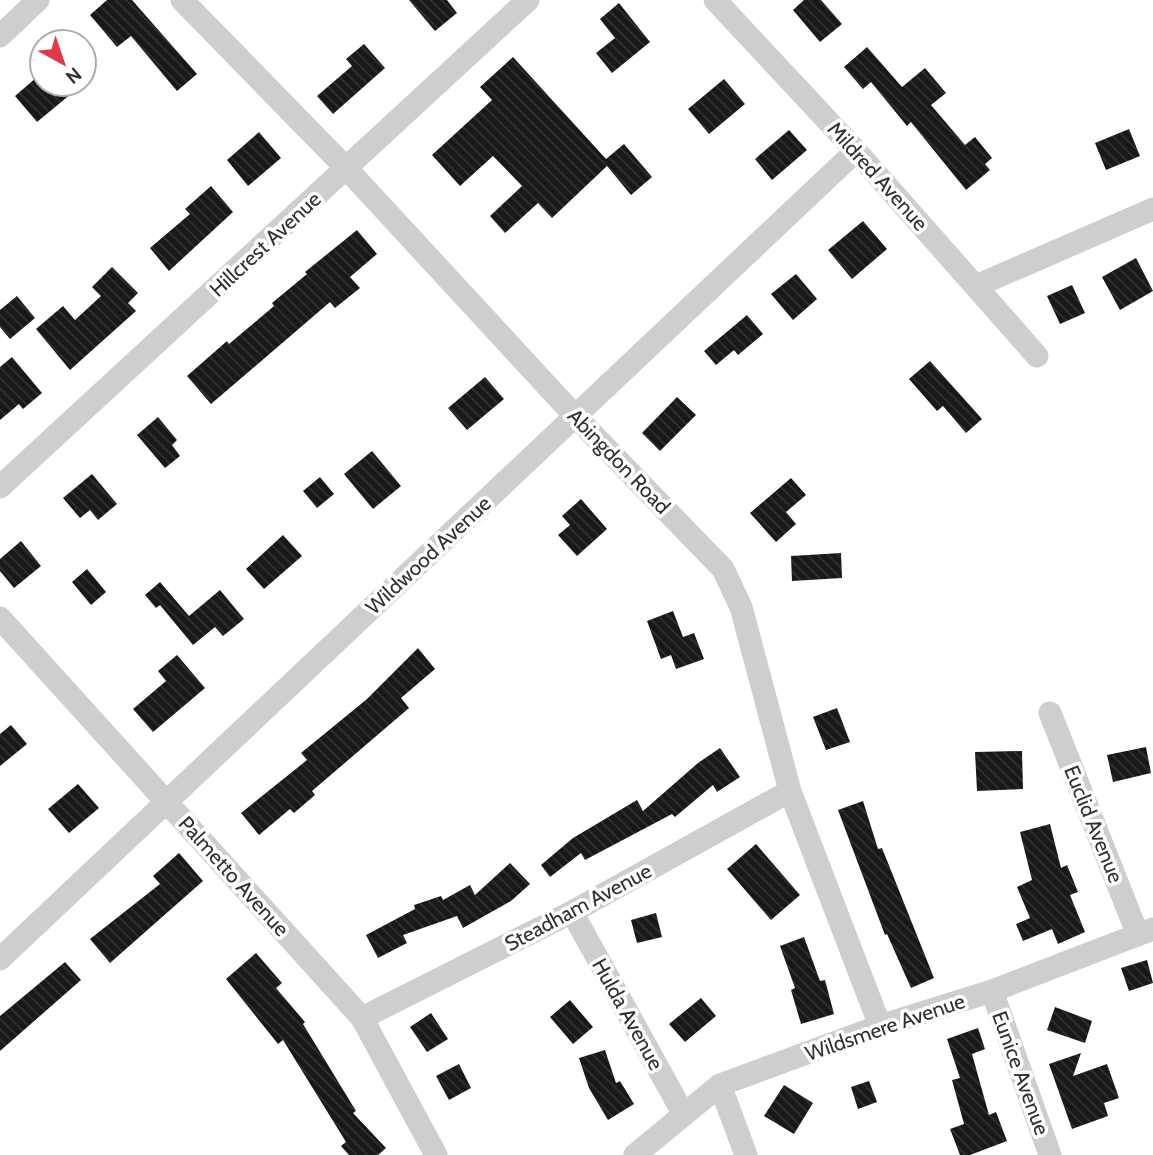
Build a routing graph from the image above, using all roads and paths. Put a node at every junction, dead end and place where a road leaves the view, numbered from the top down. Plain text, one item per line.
1 (38, 0) edge
2 (182, 0) edge
3 (528, 0) edge
4 (715, 0) edge
5 (0, 36) edge
6 (856, 151) junction
7 (347, 169) junction
8 (1153, 209) edge
9 (976, 286) junction
10 (1037, 356) dead end
11 (576, 416) junction
12 (0, 487) edge
13 (0, 618) edge
14 (1050, 713) dead end
15 (790, 790) junction
16 (165, 801) junction
17 (572, 912) junction
18 (1146, 932) edge
19 (0, 959) edge
20 (992, 991) junction
21 (362, 1018) junction
22 (880, 1026) junction
23 (720, 1085) junction
24 (684, 1115) junction
25 (436, 1155) edge
26 (635, 1155) edge
27 (746, 1155) edge
28 (1050, 1155) edge

1 - 5 street
2 - 7 street, Abingdon Road
3 - 7 street, Hillcrest Avenue
4 - 6 street, Mildred Avenue
6 - 9 street, Mildred Avenue
6 - 11 street, Wildwood Avenue
7 - 11 street, Abingdon Road
7 - 12 street, Hillcrest Avenue
8 - 9 street
9 - 10 street, Mildred Avenue
11 - 15 street, Abingdon Road
11 - 16 street, Wildwood Avenue
13 - 16 street, Palmetto Avenue
14 - 18 street, Euclid Avenue
15 - 17 street, Steadham Avenue
15 - 22 street, Abingdon Road
16 - 19 street, Wildwood Avenue
16 - 21 street, Palmetto Avenue
17 - 21 street, Steadham Avenue
17 - 24 street, Hulda Avenue
18 - 20 street, Wildsmere Avenue
20 - 22 street, Wildsmere Avenue
20 - 28 street, Eunice Avenue
21 - 25 street, Palmetto Avenue
22 - 23 street, Wildsmere Avenue
23 - 24 street, Wildsmere Avenue
23 - 27 street
24 - 26 street, Wildsmere Avenue

